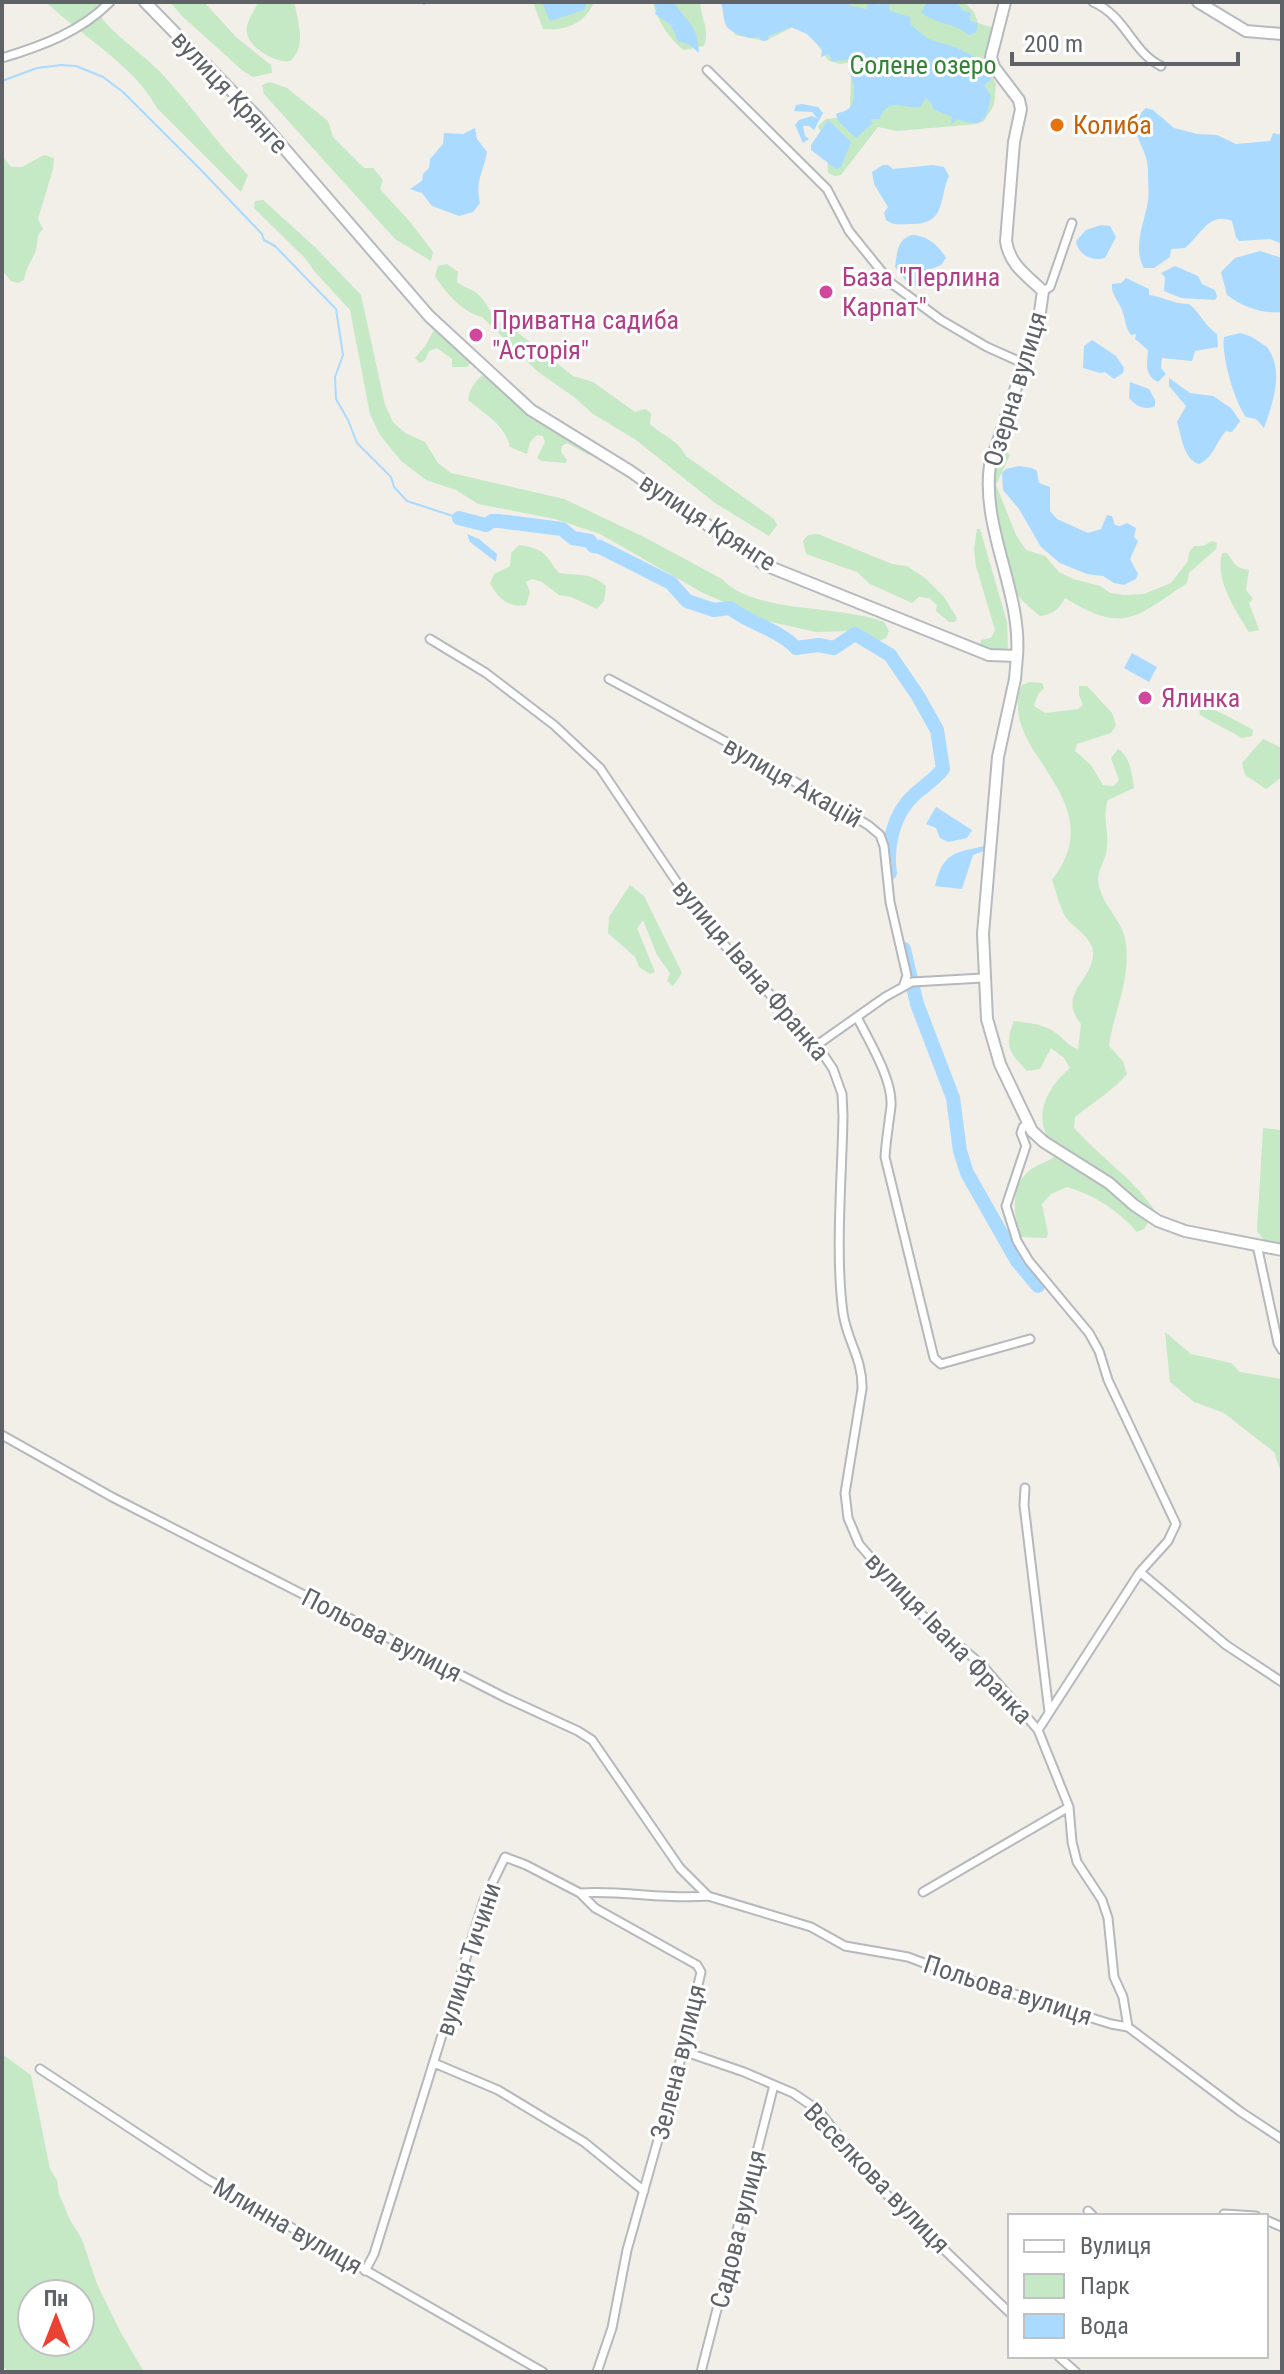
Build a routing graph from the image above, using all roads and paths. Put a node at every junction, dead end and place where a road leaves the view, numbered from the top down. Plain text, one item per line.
1 (110, 2) edge
2 (145, 2) edge
3 (1005, 2) edge
4 (1093, 2) edge
5 (1198, 2) edge
6 (1282, 34) edge
7 (2, 58) edge
8 (1161, 66) dead end
9 (707, 70) dead end
10 (1072, 223) dead end
11 (1043, 291) junction
12 (1025, 364) junction
13 (430, 639) dead end
14 (1017, 656) junction
15 (609, 679) dead end
16 (983, 978) junction
17 (903, 987) junction
18 (857, 1017) junction
19 (817, 1045) junction
20 (1029, 1124) junction
21 (1257, 1245) junction
22 (1282, 1250) edge
23 (1030, 1339) dead end
24 (1282, 1350) edge
25 (2, 1435) edge
26 (1025, 1488) dead end
27 (1140, 1572) junction
28 (1282, 1682) edge
29 (1049, 1712) junction
30 (1038, 1730) junction
31 (1069, 1807) junction
32 (505, 1857) joint
33 (923, 1892) dead end
34 (580, 1893) junction
35 (708, 1896) junction
36 (1128, 2027) junction
37 (683, 2051) junction
38 (434, 2063) junction
39 (40, 2069) dead end
40 (774, 2085) junction
41 (1282, 2139) edge
42 (644, 2191) junction
43 (365, 2271) junction
44 (1008, 2311) edge
45 (1060, 2358) edge
46 (543, 2372) edge
47 (597, 2372) edge
48 (701, 2372) edge
49 (1076, 2372) edge

1 - 7 street
2 - 14 street, вулиця Крянге
3 - 11 street, Озерна вулиця
4 - 8 street
5 - 6 street
9 - 12 street
10 - 11 street
11 - 12 street, Озерна вулиця
12 - 14 street, Озерна вулиця
13 - 19 street, вулиця Івана Франка
14 - 16 street
15 - 17 street, вулиця Акацій
16 - 17 street
16 - 20 street
17 - 18 street
18 - 19 street
18 - 23 street
19 - 30 street, вулиця Івана Франка
20 - 21 street
20 - 27 street
21 - 22 street
21 - 24 street
25 - 35 street, Польова вулиця
26 - 29 street
27 - 28 street
27 - 29 street
29 - 30 street
30 - 31 street, вулиця Івана Франка
31 - 33 street
31 - 36 street, вулиця Івана Франка
32 - 34 street, Зелена вулиця
32 - 38 street, вулиця Тичини
34 - 35 street, Польова вулиця
34 - 37 street, Зелена вулиця
35 - 36 street, Польова вулиця
36 - 41 street, Польова вулиця
37 - 40 street, Веселкова вулиця
37 - 42 street, Зелена вулиця
38 - 42 street, вулиця Тичини
38 - 43 street, вулиця Тичини
39 - 43 street, Млинна вулиця
40 - 44 street, Веселкова вулиця
40 - 48 street, Садова вулиця
42 - 47 street, Зелена вулиця
43 - 46 street, Млинна вулиця
45 - 49 street

